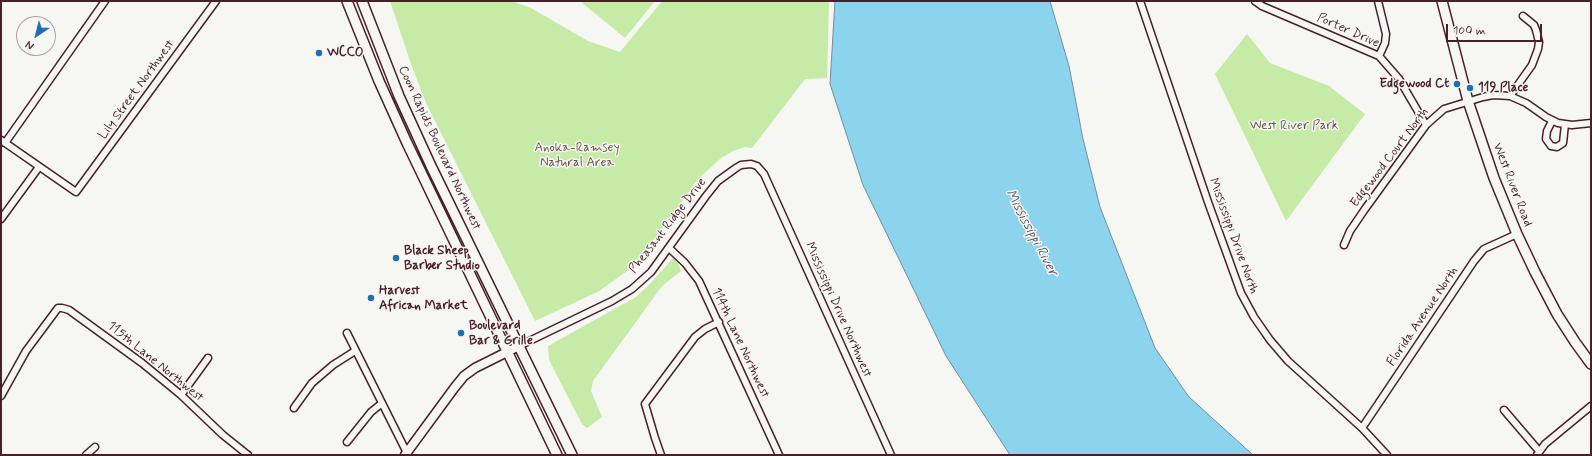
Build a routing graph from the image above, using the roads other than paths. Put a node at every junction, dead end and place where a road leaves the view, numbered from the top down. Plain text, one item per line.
1 (105, 1) edge
2 (216, 1) edge
3 (347, 1) edge
4 (362, 1) edge
5 (1140, 1) edge
6 (1255, 1) edge
7 (1378, 1) edge
8 (1442, 1) edge
9 (1523, 16) dead end
10 (1379, 56) junction
11 (1510, 96) junction
12 (1468, 101) junction
13 (1552, 121) junction
14 (1591, 123) edge
15 (1426, 124) junction
16 (1565, 124) junction
17 (3, 142) edge
18 (39, 167) junction
19 (764, 174) joint
20 (1, 219) edge
21 (1516, 234) junction
22 (1344, 245) dead end
23 (668, 248) junction
24 (718, 322) junction
25 (347, 333) dead end
26 (519, 346) junction
27 (355, 351) junction
28 (507, 352) junction
29 (208, 358) dead end
30 (1591, 364) edge
31 (181, 395) junction
32 (1, 396) edge
33 (381, 404) junction
34 (1591, 406) edge
35 (294, 408) dead end
36 (1504, 410) dead end
37 (1362, 428) junction
38 (347, 442) dead end
39 (95, 447) dead end
40 (1538, 453) edge
41 (406, 454) edge
42 (86, 455) edge
43 (248, 455) edge
44 (557, 455) edge
45 (572, 455) edge
46 (661, 455) edge
47 (779, 455) edge
48 (891, 455) edge
49 (1387, 455) edge

1 - 17 street
2 - 18 street, Lily Street Northwest
3 - 28 main road, Coon Rapids Boulevard Northwest
4 - 26 main road, Coon Rapids Boulevard Northwest
5 - 37 street, Mississippi Drive North
6 - 10 street, Porter Drive
7 - 10 street
8 - 12 main road, West River Road
9 - 11 street
10 - 15 street, Porter Drive
11 - 12 street, Edgewood Court North
11 - 13 street
12 - 15 street, Edgewood Court North
12 - 21 main road, West River Road
13 - 16 street
13 - 16 street
14 - 16 street
15 - 22 street, Edgewood Court North
17 - 18 street
18 - 20 street
19 - 23 street, Pheasant Ridge Drive
19 - 48 street, Mississippi Drive Northwest
21 - 30 main road, West River Road
21 - 37 street, Florida Avenue North
23 - 24 street, 114th Lane Northwest
23 - 26 street, Pheasant Ridge Drive
24 - 46 street
24 - 47 street, 114th Lane Northwest
25 - 27 street
26 - 28 street, Pheasant Ridge Drive
26 - 45 main road, Coon Rapids Boulevard Northwest
27 - 33 street
27 - 35 street
28 - 41 street, Pheasant Ridge Drive
28 - 44 main road, Coon Rapids Boulevard Northwest
29 - 31 street
31 - 32 street, 115th Lane Northwest
31 - 43 street, 115th Lane Northwest
33 - 38 street
33 - 41 street
34 - 40 street
36 - 40 street
37 - 49 street, Mississippi Drive North
39 - 42 street

